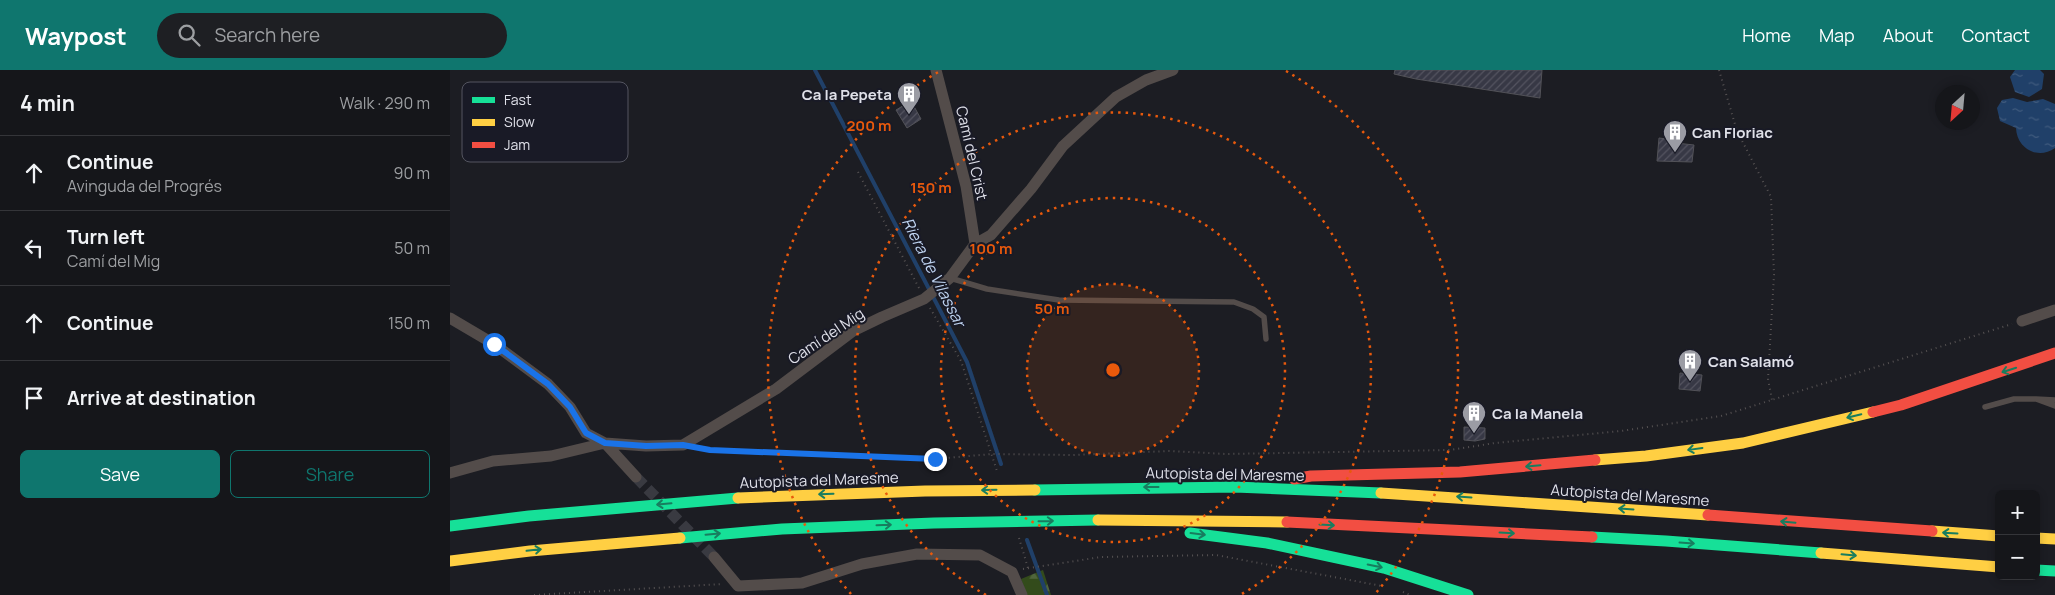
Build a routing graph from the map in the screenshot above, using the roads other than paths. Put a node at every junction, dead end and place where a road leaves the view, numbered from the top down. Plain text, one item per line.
1 (936, 70) edge
2 (1173, 70) edge
3 (975, 244) junction
4 (950, 278) junction
5 (2055, 310) edge
6 (450, 318) edge
7 (2022, 321) road end
8 (1266, 339) dead end
9 (2055, 353) edge
10 (2036, 399) junction
11 (2055, 400) edge
12 (2055, 406) edge
13 (1985, 407) dead end
14 (605, 443) junction
15 (450, 473) edge
16 (636, 477) tunnel mouth
17 (1235, 487) junction
18 (1098, 520) junction
19 (450, 526) edge
20 (1995, 536) edge
21 (2040, 538) edge
22 (2055, 539) edge
23 (714, 557) tunnel mouth
24 (450, 561) edge
25 (1995, 567) edge
26 (2040, 570) edge
27 (2055, 571) edge
28 (1022, 595) edge
29 (1468, 595) edge

1 - 3 street, Camí del Crist
2 - 3 street, Camí del Mig
3 - 4 street, Camí del Mig
4 - 8 lane
4 - 14 street, Camí del Mig
5 - 7 street
6 - 14 street
9 -> 17 highway
10 - 11 lane
10 - 12 lane
10 - 13 lane
14 - 15 street, Camí del Mig
14 - 16 street
17 -> 19 highway, Autopista del Maresme
20 -> 17 highway, Autopista del Maresme
24 -> 18 highway
18 -> 25 highway
18 -> 29 highway
21 - 22 highway
23 - 28 street
26 - 27 highway

